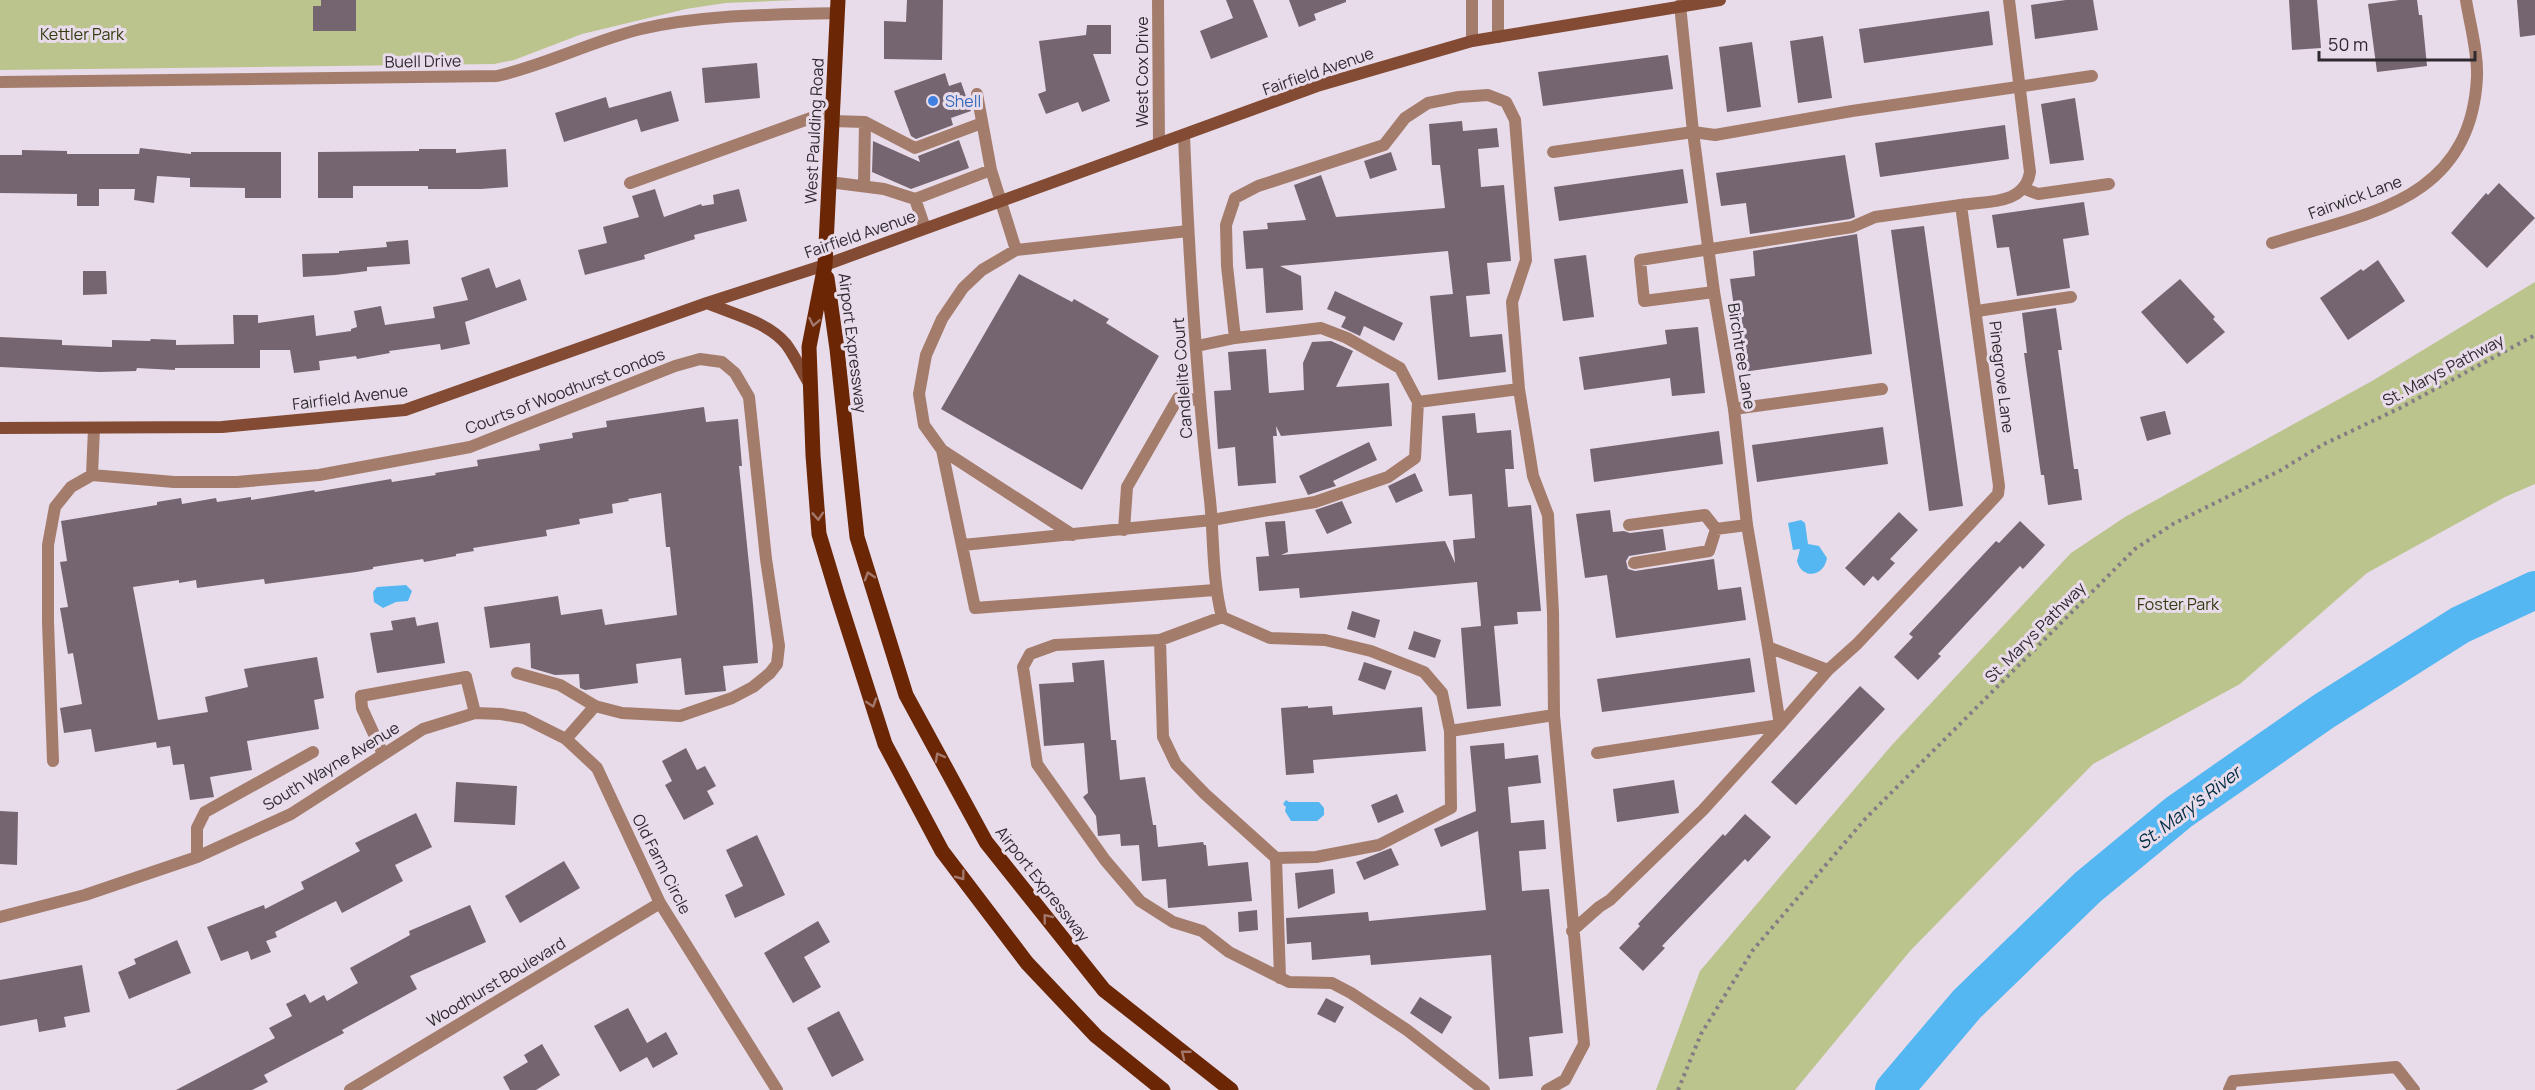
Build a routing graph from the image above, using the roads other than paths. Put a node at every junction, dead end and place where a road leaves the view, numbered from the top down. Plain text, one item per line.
1 (1158, 0) edge
2 (1472, 0) edge
3 (1498, 0) edge
4 (1720, 0) edge
5 (2009, 0) edge
6 (2466, 0) edge
7 (1680, 5) junction
8 (838, 7) edge
9 (1498, 37) junction
10 (1472, 41) junction
11 (2092, 76) dead end
12 (0, 82) edge
13 (2021, 86) junction
14 (977, 94) dead end
15 (833, 115) junction
16 (865, 122) junction
17 (982, 123) junction
18 (1693, 132) junction
19 (1184, 136) junction
20 (1159, 144) junction
21 (1553, 152) dead end
22 (991, 170) junction
23 (829, 182) junction
24 (630, 183) dead end
25 (2109, 184) dead end
26 (864, 185) junction
27 (2025, 189) junction
28 (915, 199) junction
29 (1002, 200) junction
30 (1961, 205) junction
31 (925, 228) junction
32 (1188, 231) junction
33 (2272, 243) dead end
34 (1709, 249) junction
35 (1016, 250) junction
36 (825, 265) junction
37 (1714, 292) junction
38 (2071, 297) dead end
39 (707, 303) junction
40 (1977, 311) junction
41 (1235, 338) junction
42 (1197, 346) junction
43 (811, 385) junction
44 (1519, 388) junction
45 (1882, 388) dead end
46 (1198, 400) junction
47 (1418, 402) junction
48 (1734, 409) junction
49 (0, 428) edge
50 (94, 428) junction
51 (942, 450) junction
52 (92, 475) junction
53 (1212, 520) junction
54 (1629, 525) dead end
55 (1747, 525) junction
56 (1716, 529) junction
57 (1124, 530) junction
58 (1073, 535) junction
59 (963, 545) junction
60 (1634, 563) dead end
61 (1215, 590) junction
62 (1222, 617) junction
63 (1160, 640) junction
64 (1768, 647) junction
65 (1828, 670) junction
66 (516, 673) dead end
67 (595, 706) junction
68 (475, 713) junction
69 (1554, 715) junction
70 (1780, 725) junction
71 (1450, 731) junction
72 (566, 739) junction
73 (313, 752) dead end
74 (1597, 753) dead end
75 (383, 754) junction
76 (53, 761) dead end
77 (197, 857) junction
78 (1276, 858) junction
79 (660, 903) junction
80 (0, 917) edge
81 (1572, 931) junction
82 (1280, 978) junction
83 (350, 1090) edge
84 (777, 1090) edge
85 (1163, 1090) edge
86 (1231, 1090) edge
87 (1484, 1090) edge
88 (1547, 1090) edge
89 (2229, 1090) edge
90 (2414, 1090) edge

1 - 20 street, West Cox Drive
2 - 10 street
3 - 9 street
4 - 7 main road, Fairfield Avenue
5 - 13 street
6 - 33 street, Fairwick Lane
7 - 9 main road, Fairfield Avenue
7 - 18 street, Birchtree Lane
8 - 12 street, Buell Drive
8 - 15 main road, West Paulding Road
9 - 10 main road, Fairfield Avenue
10 - 19 main road, Fairfield Avenue
11 - 13 street
13 - 18 street
13 - 27 street
14 - 17 street
15 - 16 street
15 - 23 main road, West Paulding Road
15 - 24 street
16 - 17 street
16 - 26 street
17 - 22 street
18 - 21 street
18 - 34 street, Birchtree Lane
19 - 20 main road, Fairfield Avenue
19 - 32 street, Candlelite Court
20 - 29 main road, Fairfield Avenue
22 - 28 street
22 - 29 street
23 - 26 street
23 - 36 main road, West Paulding Road
25 - 27 street
26 - 28 street
27 - 30 street
28 - 31 street
29 - 31 main road, Fairfield Avenue
29 - 35 street
30 - 34 street
30 - 40 street, Pinegrove Lane
31 - 36 main road, Fairfield Avenue
32 - 35 street
32 - 42 street, Candlelite Court
34 - 37 street, Birchtree Lane
34 - 37 street
35 - 51 street
36 - 39 main road, Fairfield Avenue
36 -> 43 main road, Airport Expressway
86 -> 36 main road, Airport Expressway
37 - 48 street, Birchtree Lane
38 - 40 street
39 - 43 main road
39 - 50 main road, Fairfield Avenue
40 - 65 street, Pinegrove Lane
41 - 42 street
41 - 44 street
41 - 47 street
42 - 46 street, Candlelite Court
43 -> 85 main road, Airport Expressway
44 - 47 street
44 - 69 street
45 - 48 street
46 - 53 street, Candlelite Court
46 - 57 street
47 - 53 street
48 - 55 street, Birchtree Lane
49 - 50 main road, Fairfield Avenue
50 - 52 street
51 - 58 street
51 - 59 street
52 - 67 street, Courts of Woodhurst condos
52 - 76 street
53 - 57 street
53 - 61 street, Candlelite Court
54 - 56 street
55 - 56 street
55 - 64 street, Birchtree Lane
56 - 60 street
57 - 58 street
58 - 59 street
59 - 61 street
61 - 62 street, Candlelite Court
62 - 63 street
62 - 71 street
63 - 78 street
63 - 82 street
64 - 65 street
64 - 70 street, Birchtree Lane
65 - 70 street, Pinegrove Lane
66 - 67 street, Courts of Woodhurst condos
67 - 72 street
68 - 72 street, Old Farm Circle
68 - 75 street, South Wayne Avenue
68 - 75 street
69 - 71 street
69 - 81 street
70 - 74 street
70 - 81 street, Pinegrove Lane
71 - 78 street
72 - 79 street, Old Farm Circle
73 - 77 street
75 - 77 street, South Wayne Avenue
77 - 80 street, South Wayne Avenue
78 - 82 street
79 - 83 street, Woodhurst Boulevard
79 - 84 street, Old Farm Circle
81 - 88 street
82 - 87 street
89 - 90 street

